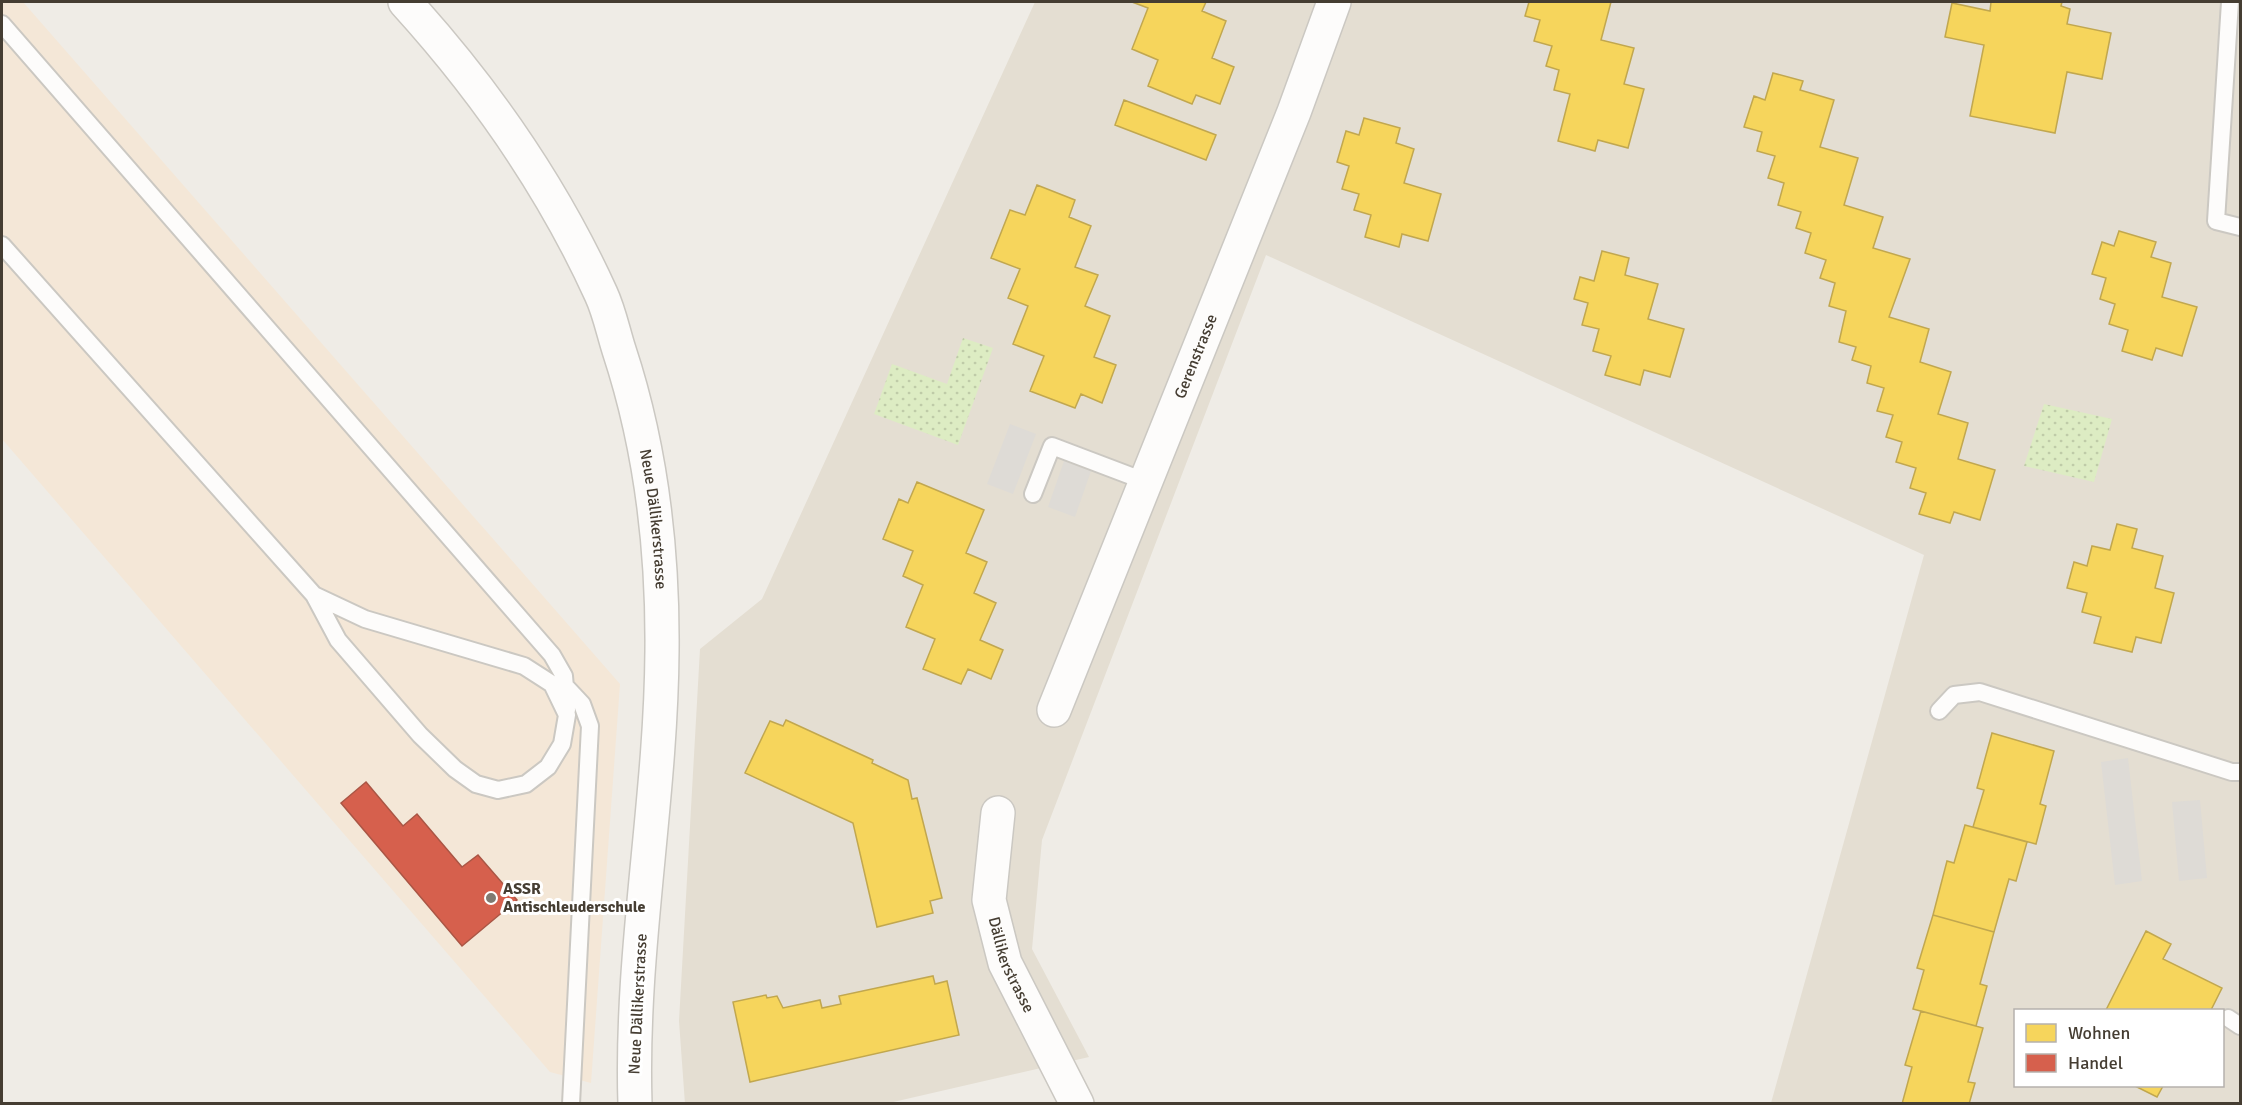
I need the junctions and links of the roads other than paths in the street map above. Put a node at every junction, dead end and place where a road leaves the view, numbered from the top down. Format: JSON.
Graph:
{"nodes":[{"id":1,"x":405,"y":2,"type":"edge"},
{"id":2,"x":1334,"y":2,"type":"edge"},
{"id":3,"x":2230,"y":2,"type":"edge"},
{"id":4,"x":2,"y":24,"type":"edge"},
{"id":5,"x":2241,"y":227,"type":"edge"},
{"id":6,"x":2,"y":245,"type":"edge"},
{"id":7,"x":1147,"y":482,"type":"junction"},
{"id":8,"x":1033,"y":494,"type":"dead end"},
{"id":9,"x":314,"y":595,"type":"junction"},
{"id":10,"x":567,"y":688,"type":"junction"},
{"id":11,"x":1054,"y":710,"type":"dead end"},
{"id":12,"x":1939,"y":711,"type":"dead end"},
{"id":13,"x":567,"y":714,"type":"junction"},
{"id":14,"x":2241,"y":772,"type":"edge"},
{"id":15,"x":998,"y":813,"type":"dead end"},
{"id":16,"x":571,"y":1104,"type":"edge"},
{"id":17,"x":635,"y":1104,"type":"edge"},
{"id":18,"x":1077,"y":1104,"type":"edge"}],
"edges":[{"from":1,"to":17,"type":"street","name":"Neue Dällikerstrasse"},
{"from":2,"to":7,"type":"street","name":"Gerenstrasse"},
{"from":3,"to":5,"type":"lane"},
{"from":4,"to":10,"type":"lane"},
{"from":6,"to":9,"type":"lane"},
{"from":7,"to":8,"type":"lane"},
{"from":7,"to":11,"type":"street","name":"Gerenstrasse"},
{"from":9,"to":13,"type":"lane"},
{"from":9,"to":13,"type":"lane"},
{"from":10,"to":13,"type":"lane"},
{"from":10,"to":16,"type":"lane"},
{"from":12,"to":14,"type":"lane"},
{"from":15,"to":18,"type":"street","name":"Dällikerstrasse"}]}
